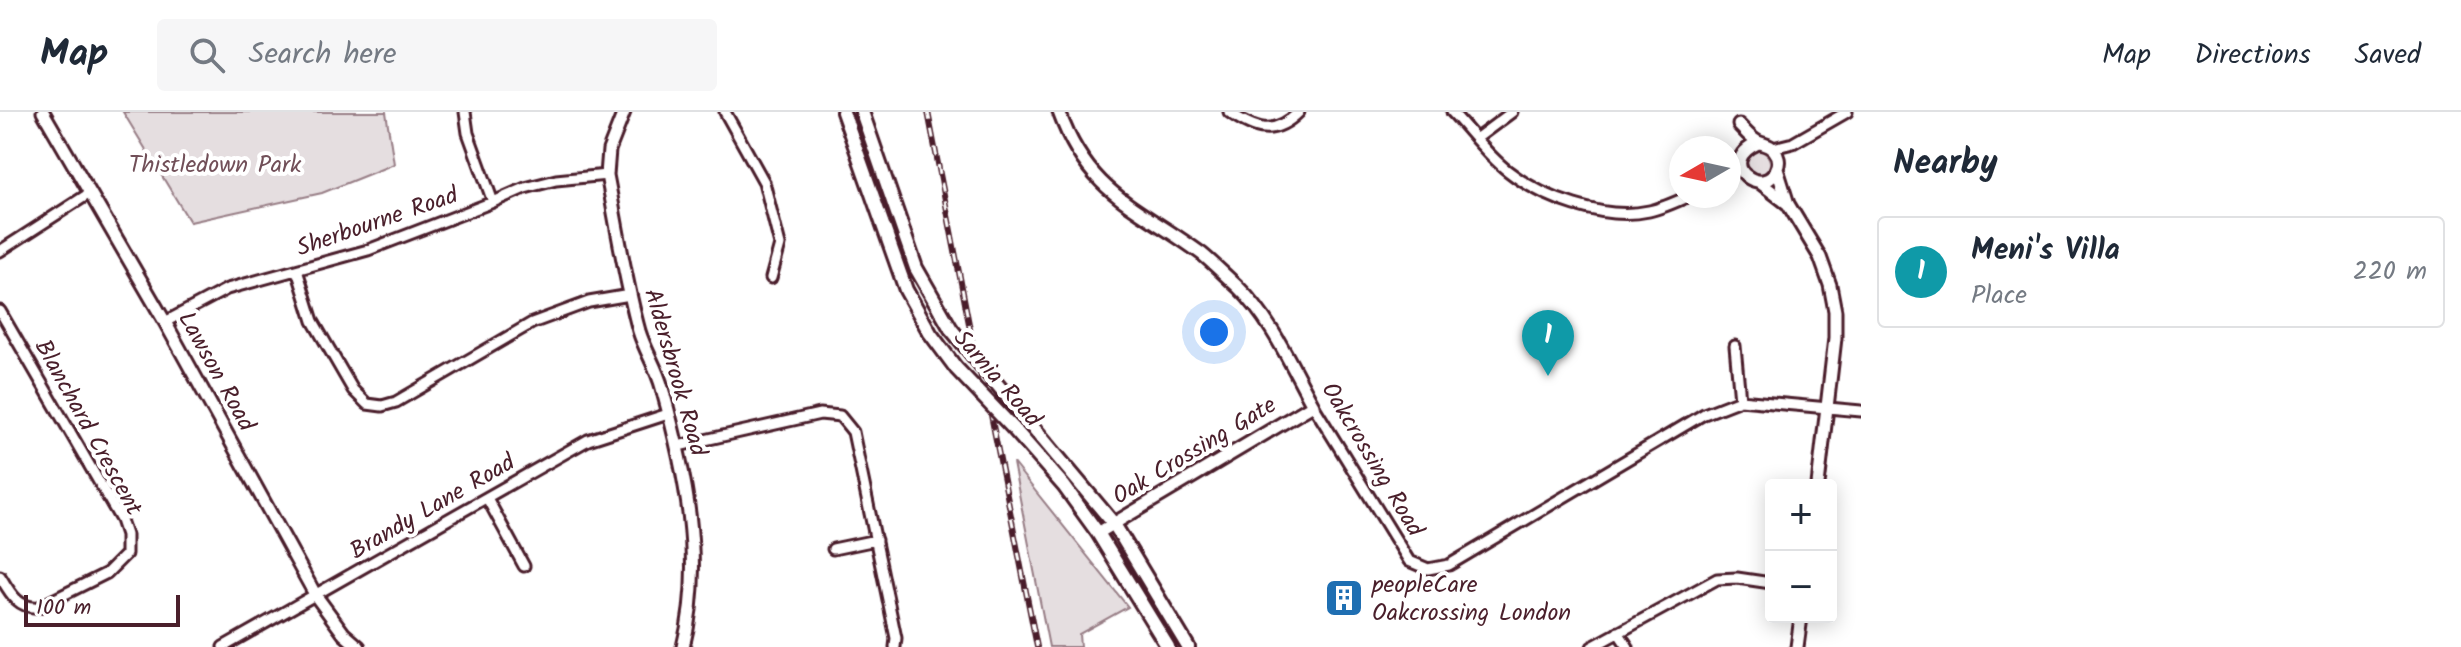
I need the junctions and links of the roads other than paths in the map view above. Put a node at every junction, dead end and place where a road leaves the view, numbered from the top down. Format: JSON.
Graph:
{"nodes":[{"id":1,"x":43,"y":112,"type":"edge"},
{"id":2,"x":465,"y":112,"type":"edge"},
{"id":3,"x":624,"y":112,"type":"edge"},
{"id":4,"x":725,"y":112,"type":"edge"},
{"id":5,"x":843,"y":112,"type":"edge"},
{"id":6,"x":862,"y":112,"type":"edge"},
{"id":7,"x":1059,"y":112,"type":"edge"},
{"id":8,"x":1229,"y":112,"type":"edge"},
{"id":9,"x":1299,"y":112,"type":"edge"},
{"id":10,"x":1452,"y":112,"type":"edge"},
{"id":11,"x":1512,"y":112,"type":"edge"},
{"id":12,"x":1732,"y":112,"type":"edge"},
{"id":13,"x":1847,"y":112,"type":"edge"},
{"id":14,"x":1739,"y":125,"type":"junction"},
{"id":15,"x":1477,"y":138,"type":"junction"},
{"id":16,"x":1758,"y":143,"type":"junction"},
{"id":17,"x":1793,"y":143,"type":"junction"},
{"id":18,"x":1773,"y":148,"type":"junction"},
{"id":19,"x":1743,"y":154,"type":"junction"},
{"id":20,"x":1741,"y":157,"type":"edge"},
{"id":21,"x":1778,"y":165,"type":"junction"},
{"id":22,"x":607,"y":175,"type":"junction"},
{"id":23,"x":1745,"y":175,"type":"junction"},
{"id":24,"x":1741,"y":176,"type":"edge"},
{"id":25,"x":1758,"y":181,"type":"junction"},
{"id":26,"x":90,"y":193,"type":"junction"},
{"id":27,"x":493,"y":202,"type":"junction"},
{"id":28,"x":1669,"y":204,"type":"edge"},
{"id":29,"x":1788,"y":204,"type":"junction"},
{"id":30,"x":0,"y":251,"type":"edge"},
{"id":31,"x":297,"y":270,"type":"junction"},
{"id":32,"x":771,"y":278,"type":"dead end"},
{"id":33,"x":630,"y":295,"type":"junction"},
{"id":34,"x":0,"y":311,"type":"edge"},
{"id":35,"x":165,"y":322,"type":"junction"},
{"id":36,"x":1735,"y":346,"type":"dead end"},
{"id":37,"x":1740,"y":400,"type":"junction"},
{"id":38,"x":1313,"y":405,"type":"junction"},
{"id":39,"x":1827,"y":407,"type":"junction"},
{"id":40,"x":1861,"y":411,"type":"edge"},
{"id":41,"x":668,"y":414,"type":"junction"},
{"id":42,"x":678,"y":446,"type":"junction"},
{"id":43,"x":1819,"y":479,"type":"edge"},
{"id":44,"x":487,"y":498,"type":"junction"},
{"id":45,"x":1114,"y":524,"type":"junction"},
{"id":46,"x":1098,"y":533,"type":"junction"},
{"id":47,"x":876,"y":540,"type":"junction"},
{"id":48,"x":833,"y":549,"type":"dead end"},
{"id":49,"x":524,"y":566,"type":"dead end"},
{"id":50,"x":0,"y":576,"type":"edge"},
{"id":51,"x":1765,"y":582,"type":"edge"},
{"id":52,"x":316,"y":596,"type":"junction"},
{"id":53,"x":1800,"y":623,"type":"edge"},
{"id":54,"x":1618,"y":632,"type":"junction"},
{"id":55,"x":223,"y":647,"type":"edge"},
{"id":56,"x":359,"y":647,"type":"edge"},
{"id":57,"x":683,"y":647,"type":"edge"},
{"id":58,"x":895,"y":647,"type":"edge"},
{"id":59,"x":1168,"y":647,"type":"edge"},
{"id":60,"x":1188,"y":647,"type":"edge"},
{"id":61,"x":1592,"y":647,"type":"edge"},
{"id":62,"x":1628,"y":647,"type":"edge"},
{"id":63,"x":1797,"y":647,"type":"edge"}],
"edges":[{"from":1,"to":26,"type":"street","name":"Lawson Road"},
{"from":2,"to":27,"type":"street"},
{"from":3,"to":22,"type":"street","name":"Aldersbrook Road"},
{"from":4,"to":32,"type":"street"},
{"from":5,"to":46,"type":"main road","name":"Sarnia Road","bridge":true},
{"from":6,"to":45,"type":"main road","name":"Sarnia Road","bridge":true},
{"from":7,"to":38,"type":"street","name":"Oakcrossing Road"},
{"from":8,"to":9,"type":"street"},
{"from":10,"to":15,"type":"street"},
{"from":11,"to":15,"type":"street"},
{"from":12,"to":14,"type":"street"},
{"from":13,"to":17,"type":"street"},
{"from":14,"to":16,"type":"street"},
{"from":14,"to":19,"type":"street"},
{"from":15,"to":28,"type":"street"},
{"from":16,"to":18,"type":"street"},
{"from":16,"to":19,"type":"street"},
{"from":17,"to":18,"type":"street"},
{"from":17,"to":21,"type":"street"},
{"from":18,"to":21,"type":"street"},
{"from":19,"to":20,"type":"street"},
{"from":19,"to":23,"type":"street"},
{"from":21,"to":25,"type":"street"},
{"from":21,"to":29,"type":"street"},
{"from":22,"to":27,"type":"street","name":"Sherbourne Road"},
{"from":22,"to":33,"type":"street","name":"Aldersbrook Road"},
{"from":23,"to":24,"type":"street"},
{"from":23,"to":25,"type":"street"},
{"from":25,"to":29,"type":"street"},
{"from":26,"to":30,"type":"street"},
{"from":26,"to":35,"type":"street","name":"Lawson Road"},
{"from":27,"to":31,"type":"street","name":"Sherbourne Road"},
{"from":29,"to":39,"type":"street"},
{"from":31,"to":33,"type":"street"},
{"from":31,"to":35,"type":"street","name":"Sherbourne Road"},
{"from":33,"to":41,"type":"street","name":"Aldersbrook Road"},
{"from":34,"to":50,"type":"street","name":"Blanchard Crescent"},
{"from":35,"to":52,"type":"street","name":"Lawson Road"},
{"from":36,"to":37,"type":"street"},
{"from":37,"to":38,"type":"street","name":"Oakcrossing Road"},
{"from":37,"to":39,"type":"street","name":"Oakcrossing Road"},
{"from":38,"to":45,"type":"street","name":"Oak Crossing Gate"},
{"from":39,"to":40,"type":"street","name":"Oakcrossing Road"},
{"from":39,"to":43,"type":"street"},
{"from":41,"to":42,"type":"street","name":"Aldersbrook Road"},
{"from":41,"to":44,"type":"street","name":"Brandy Lane Road"},
{"from":42,"to":47,"type":"street"},
{"from":42,"to":57,"type":"street","name":"Aldersbrook Road"},
{"from":44,"to":49,"type":"street"},
{"from":44,"to":52,"type":"street","name":"Brandy Lane Road"},
{"from":45,"to":46,"type":"street","name":"Oak Crossing Gate"},
{"from":45,"to":60,"type":"main road","name":"Sarnia Road"},
{"from":46,"to":59,"type":"main road","name":"Sarnia Road"},
{"from":47,"to":48,"type":"street"},
{"from":47,"to":58,"type":"street"},
{"from":51,"to":54,"type":"street"},
{"from":52,"to":55,"type":"street","name":"Brandy Lane Road"},
{"from":52,"to":56,"type":"street","name":"Lawson Road"},
{"from":53,"to":63,"type":"street"},
{"from":54,"to":61,"type":"street"},
{"from":54,"to":62,"type":"street"}]}
